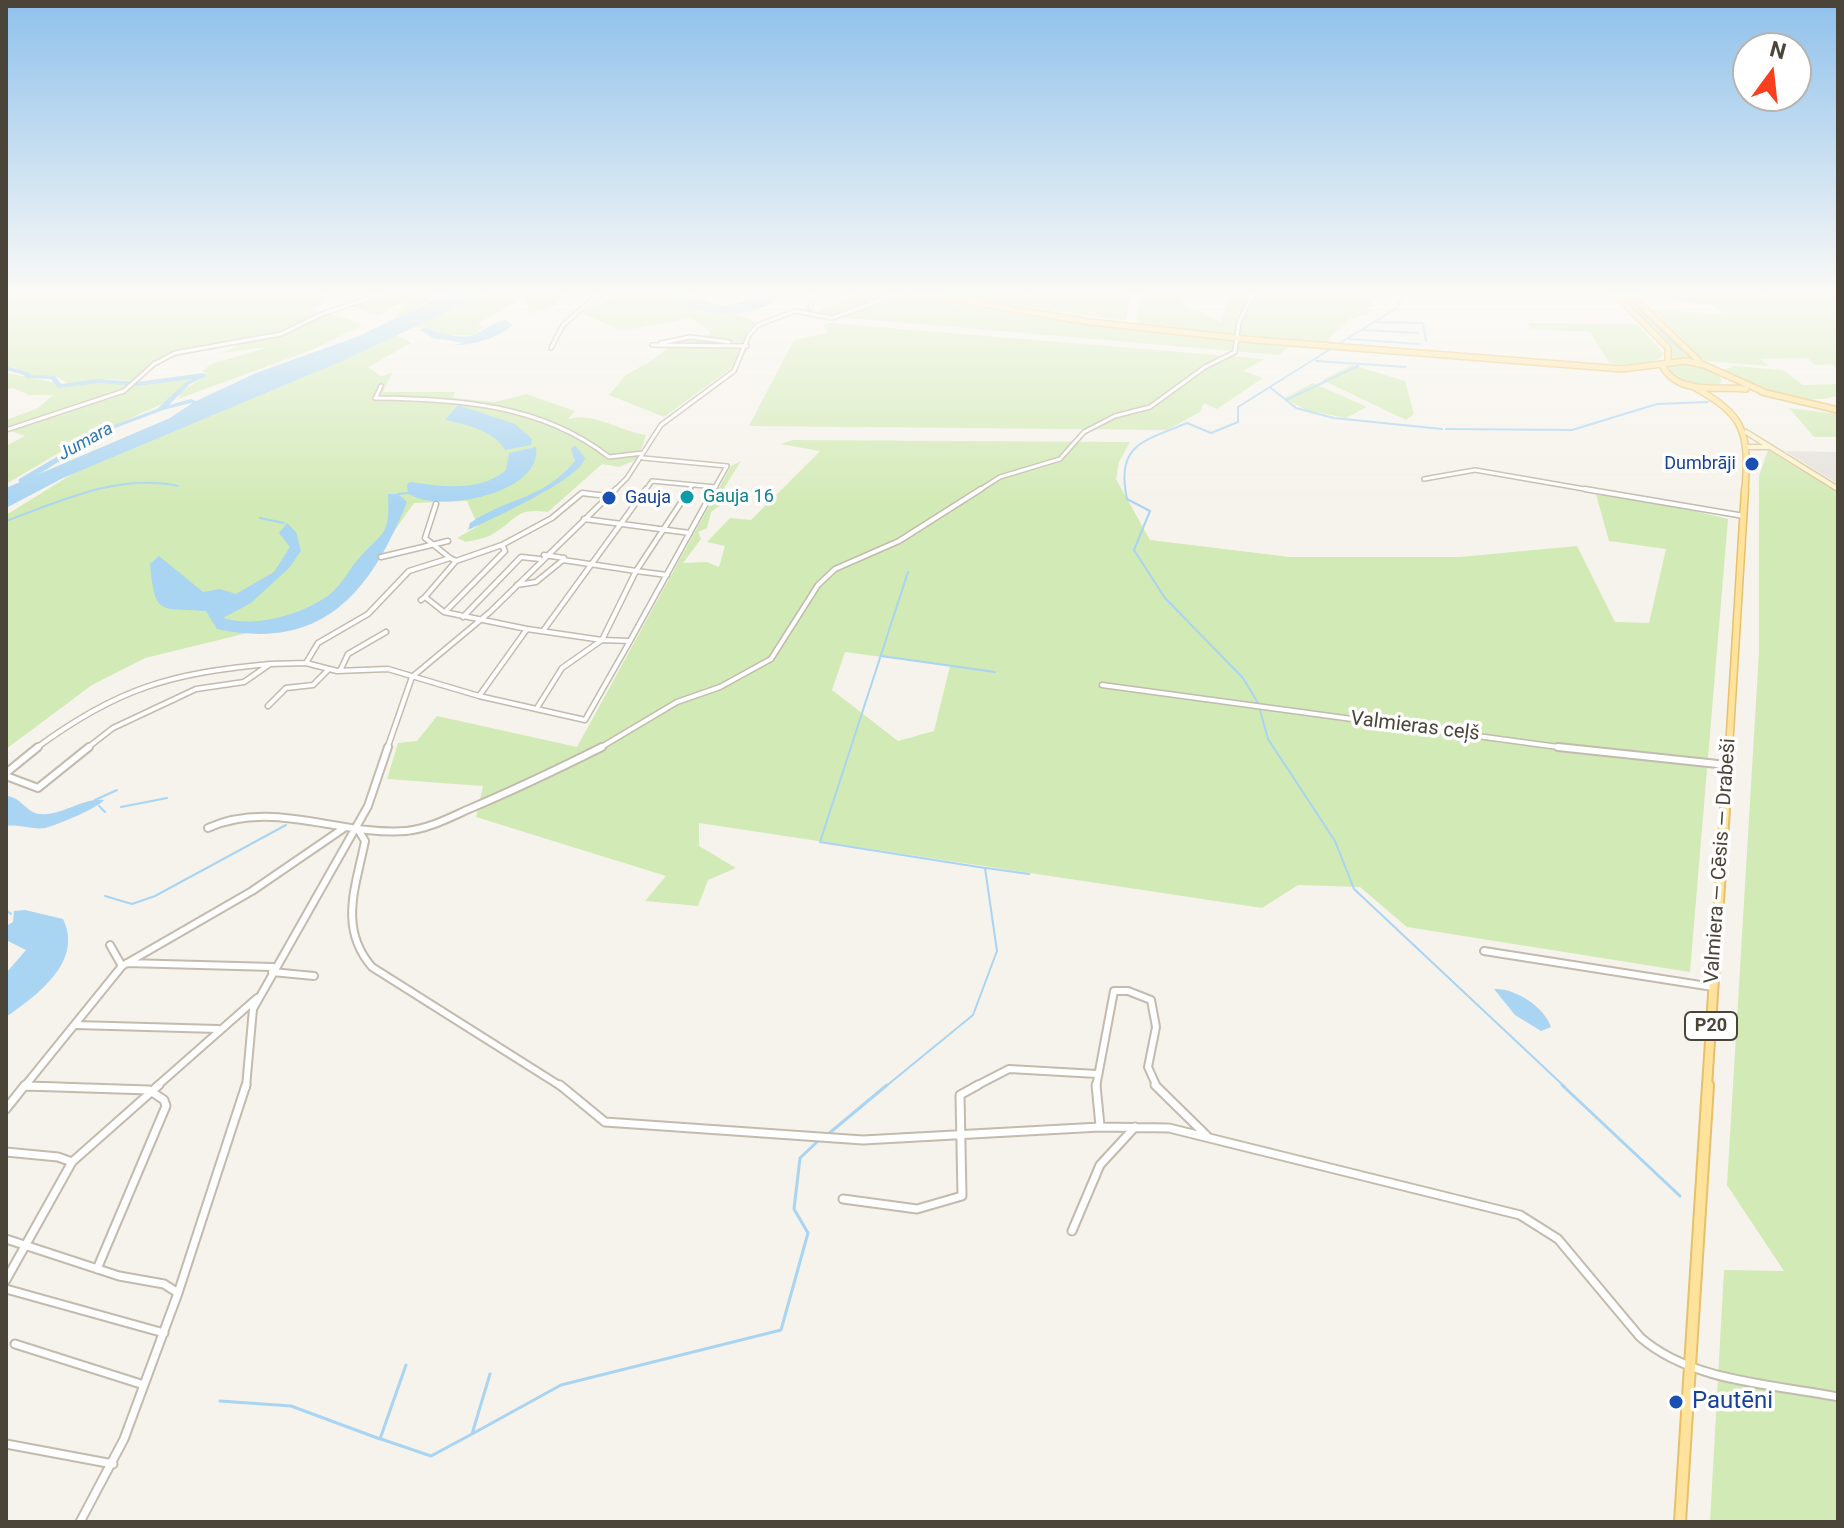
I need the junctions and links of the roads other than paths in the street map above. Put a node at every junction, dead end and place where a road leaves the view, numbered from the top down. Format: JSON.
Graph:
{"nodes":[{"id":1,"x":155,"y":363,"type":"edge"},
{"id":2,"x":738,"y":363,"type":"edge"},
{"id":3,"x":1212,"y":363,"type":"edge"},
{"id":4,"x":1549,"y":363,"type":"edge"},
{"id":5,"x":1663,"y":363,"type":"edge"},
{"id":6,"x":1665,"y":363,"type":"edge"},
{"id":7,"x":1671,"y":363,"type":"edge"},
{"id":8,"x":1704,"y":365,"type":"joint"},
{"id":9,"x":1622,"y":369,"type":"junction"},
{"id":10,"x":1649,"y":372,"type":"dead end"},
{"id":11,"x":1659,"y":375,"type":"dead end"},
{"id":12,"x":1725,"y":376,"type":"junction"},
{"id":13,"x":1674,"y":380,"type":"junction"},
{"id":14,"x":1690,"y":385,"type":"junction"},
{"id":15,"x":381,"y":386,"type":"dead end"},
{"id":16,"x":1720,"y":387,"type":"junction"},
{"id":17,"x":1764,"y":392,"type":"junction"},
{"id":18,"x":1719,"y":402,"type":"junction"},
{"id":19,"x":1838,"y":410,"type":"edge"},
{"id":20,"x":6,"y":430,"type":"edge"},
{"id":21,"x":1746,"y":432,"type":"junction"},
{"id":22,"x":1748,"y":447,"type":"junction"},
{"id":23,"x":1770,"y":447,"type":"junction"},
{"id":24,"x":644,"y":455,"type":"junction"},
{"id":25,"x":1424,"y":479,"type":"dead end"},
{"id":26,"x":692,"y":485,"type":"junction"},
{"id":27,"x":716,"y":487,"type":"junction"},
{"id":28,"x":1838,"y":489,"type":"edge"},
{"id":29,"x":608,"y":496,"type":"junction"},
{"id":30,"x":436,"y":504,"type":"dead end"},
{"id":31,"x":1744,"y":517,"type":"junction"},
{"id":32,"x":583,"y":519,"type":"junction"},
{"id":33,"x":620,"y":525,"type":"junction"},
{"id":34,"x":661,"y":530,"type":"junction"},
{"id":35,"x":690,"y":533,"type":"junction"},
{"id":36,"x":448,"y":541,"type":"dead end"},
{"id":37,"x":436,"y":545,"type":"junction"},
{"id":38,"x":502,"y":545,"type":"junction"},
{"id":39,"x":381,"y":557,"type":"dead end"},
{"id":40,"x":543,"y":557,"type":"junction"},
{"id":41,"x":450,"y":558,"type":"junction"},
{"id":42,"x":456,"y":561,"type":"junction"},
{"id":43,"x":592,"y":563,"type":"junction"},
{"id":44,"x":636,"y":570,"type":"junction"},
{"id":45,"x":667,"y":574,"type":"junction"},
{"id":46,"x":516,"y":585,"type":"junction"},
{"id":47,"x":444,"y":612,"type":"junction"},
{"id":48,"x":463,"y":617,"type":"junction"},
{"id":49,"x":480,"y":620,"type":"junction"},
{"id":50,"x":527,"y":629,"type":"junction"},
{"id":51,"x":543,"y":631,"type":"junction"},
{"id":52,"x":386,"y":632,"type":"dead end"},
{"id":53,"x":602,"y":640,"type":"junction"},
{"id":54,"x":630,"y":641,"type":"junction"},
{"id":55,"x":306,"y":663,"type":"junction"},
{"id":56,"x":270,"y":664,"type":"junction"},
{"id":57,"x":328,"y":670,"type":"junction"},
{"id":58,"x":340,"y":671,"type":"junction"},
{"id":59,"x":412,"y":677,"type":"junction"},
{"id":60,"x":1102,"y":685,"type":"dead end"},
{"id":61,"x":479,"y":696,"type":"junction"},
{"id":62,"x":268,"y":706,"type":"dead end"},
{"id":63,"x":537,"y":708,"type":"junction"},
{"id":64,"x":1727,"y":765,"type":"junction"},
{"id":65,"x":6,"y":774,"type":"edge"},
{"id":66,"x":208,"y":828,"type":"dead end"},
{"id":67,"x":344,"y":828,"type":"junction"},
{"id":68,"x":357,"y":830,"type":"junction"},
{"id":69,"x":110,"y":945,"type":"dead end"},
{"id":70,"x":1484,"y":951,"type":"dead end"},
{"id":71,"x":124,"y":965,"type":"junction"},
{"id":72,"x":272,"y":970,"type":"junction"},
{"id":73,"x":314,"y":976,"type":"dead end"},
{"id":74,"x":1713,"y":987,"type":"junction"},
{"id":75,"x":257,"y":998,"type":"junction"},
{"id":76,"x":75,"y":1025,"type":"junction"},
{"id":77,"x":219,"y":1029,"type":"junction"},
{"id":78,"x":1097,"y":1074,"type":"junction"},
{"id":79,"x":25,"y":1086,"type":"junction"},
{"id":80,"x":152,"y":1091,"type":"junction"},
{"id":81,"x":6,"y":1109,"type":"edge"},
{"id":82,"x":1100,"y":1127,"type":"junction"},
{"id":83,"x":1135,"y":1127,"type":"junction"},
{"id":84,"x":961,"y":1133,"type":"junction"},
{"id":85,"x":1208,"y":1137,"type":"junction"},
{"id":86,"x":6,"y":1152,"type":"edge"},
{"id":87,"x":72,"y":1162,"type":"junction"},
{"id":88,"x":843,"y":1199,"type":"dead end"},
{"id":89,"x":1072,"y":1231,"type":"dead end"},
{"id":90,"x":6,"y":1239,"type":"edge"},
{"id":91,"x":26,"y":1247,"type":"junction"},
{"id":92,"x":97,"y":1269,"type":"junction"},
{"id":93,"x":6,"y":1280,"type":"edge"},
{"id":94,"x":6,"y":1289,"type":"edge"},
{"id":95,"x":178,"y":1293,"type":"junction"},
{"id":96,"x":164,"y":1333,"type":"junction"},
{"id":97,"x":15,"y":1344,"type":"dead end"},
{"id":98,"x":1689,"y":1368,"type":"junction"},
{"id":99,"x":144,"y":1385,"type":"junction"},
{"id":100,"x":1838,"y":1397,"type":"edge"},
{"id":101,"x":6,"y":1444,"type":"edge"},
{"id":102,"x":113,"y":1464,"type":"junction"},
{"id":103,"x":80,"y":1522,"type":"edge"},
{"id":104,"x":1680,"y":1522,"type":"edge"}],
"edges":[{"from":1,"to":20,"type":"street"},
{"from":2,"to":24,"type":"street"},
{"from":3,"to":68,"type":"street"},
{"from":4,"to":9,"type":"main road"},
{"from":5,"to":9,"type":"main road"},
{"from":6,"to":13,"type":"main road"},
{"from":7,"to":8,"type":"main road"},
{"from":8,"to":12,"type":"main road"},
{"from":9,"to":10,"type":"main road"},
{"from":11,"to":13,"type":"main road"},
{"from":12,"to":16,"type":"main road"},
{"from":12,"to":17,"type":"main road"},
{"from":13,"to":14,"type":"main road"},
{"from":14,"to":16,"type":"main road"},
{"from":14,"to":18,"type":"main road"},
{"from":15,"to":24,"type":"street"},
{"from":16,"to":17,"type":"main road"},
{"from":16,"to":18,"type":"main road"},
{"from":17,"to":19,"type":"main road"},
{"from":18,"to":21,"type":"main road"},
{"from":21,"to":22,"type":"main road","name":"Valmiera — Cēsis — Drabeši","number":"P20"},
{"from":21,"to":23,"type":"main road"},
{"from":22,"to":23,"type":"main road"},
{"from":22,"to":31,"type":"main road","name":"Valmiera — Cēsis — Drabeši","number":"P20"},
{"from":23,"to":28,"type":"main road"},
{"from":24,"to":27,"type":"street"},
{"from":24,"to":29,"type":"street"},
{"from":25,"to":31,"type":"street"},
{"from":26,"to":27,"type":"street"},
{"from":26,"to":33,"type":"street"},
{"from":26,"to":34,"type":"street"},
{"from":27,"to":35,"type":"street"},
{"from":29,"to":32,"type":"street"},
{"from":29,"to":38,"type":"street"},
{"from":30,"to":37,"type":"street"},
{"from":31,"to":64,"type":"main road","name":"Valmiera — Cēsis — Drabeši","number":"P20"},
{"from":32,"to":33,"type":"street"},
{"from":32,"to":40,"type":"street"},
{"from":33,"to":34,"type":"street"},
{"from":33,"to":43,"type":"street"},
{"from":34,"to":35,"type":"street"},
{"from":34,"to":44,"type":"street"},
{"from":35,"to":45,"type":"street"},
{"from":36,"to":37,"type":"street"},
{"from":37,"to":39,"type":"street"},
{"from":37,"to":41,"type":"street"},
{"from":38,"to":42,"type":"street"},
{"from":38,"to":47,"type":"street"},
{"from":40,"to":43,"type":"street"},
{"from":40,"to":46,"type":"street"},
{"from":40,"to":48,"type":"street"},
{"from":41,"to":42,"type":"street"},
{"from":41,"to":55,"type":"street"},
{"from":42,"to":47,"type":"street"},
{"from":43,"to":44,"type":"street"},
{"from":43,"to":46,"type":"street"},
{"from":43,"to":51,"type":"street"},
{"from":44,"to":45,"type":"street"},
{"from":44,"to":53,"type":"street"},
{"from":45,"to":54,"type":"street"},
{"from":46,"to":49,"type":"street"},
{"from":47,"to":48,"type":"street"},
{"from":48,"to":49,"type":"street"},
{"from":49,"to":50,"type":"street"},
{"from":49,"to":59,"type":"street"},
{"from":50,"to":51,"type":"street"},
{"from":50,"to":61,"type":"street"},
{"from":51,"to":53,"type":"street"},
{"from":52,"to":58,"type":"street"},
{"from":53,"to":54,"type":"street"},
{"from":53,"to":63,"type":"street"},
{"from":54,"to":63,"type":"street"},
{"from":55,"to":56,"type":"street"},
{"from":55,"to":57,"type":"street"},
{"from":56,"to":65,"type":"street"},
{"from":56,"to":65,"type":"street"},
{"from":57,"to":58,"type":"street"},
{"from":57,"to":62,"type":"street"},
{"from":58,"to":59,"type":"street"},
{"from":59,"to":61,"type":"street"},
{"from":59,"to":68,"type":"street"},
{"from":60,"to":64,"type":"street","name":"Valmieras ceļš"},
{"from":61,"to":63,"type":"street"},
{"from":64,"to":74,"type":"main road","name":"Valmiera — Cēsis — Drabeši","number":"P20"},
{"from":66,"to":67,"type":"street"},
{"from":67,"to":68,"type":"street"},
{"from":67,"to":71,"type":"street"},
{"from":68,"to":72,"type":"street"},
{"from":68,"to":84,"type":"street"},
{"from":69,"to":71,"type":"street"},
{"from":70,"to":74,"type":"street"},
{"from":71,"to":72,"type":"street"},
{"from":71,"to":76,"type":"street"},
{"from":72,"to":73,"type":"street"},
{"from":72,"to":75,"type":"street"},
{"from":74,"to":98,"type":"main road","name":"Valmiera — Cēsis — Drabeši","number":"P20"},
{"from":75,"to":77,"type":"street"},
{"from":75,"to":95,"type":"street"},
{"from":76,"to":77,"type":"street"},
{"from":76,"to":79,"type":"street"},
{"from":77,"to":80,"type":"street"},
{"from":78,"to":82,"type":"street"},
{"from":78,"to":84,"type":"street"},
{"from":78,"to":85,"type":"street"},
{"from":79,"to":80,"type":"street"},
{"from":79,"to":81,"type":"street"},
{"from":80,"to":87,"type":"street"},
{"from":80,"to":92,"type":"street"},
{"from":82,"to":83,"type":"street"},
{"from":82,"to":84,"type":"street"},
{"from":83,"to":85,"type":"street"},
{"from":83,"to":89,"type":"street"},
{"from":84,"to":88,"type":"street"},
{"from":85,"to":98,"type":"street"},
{"from":86,"to":87,"type":"street"},
{"from":87,"to":91,"type":"street"},
{"from":90,"to":91,"type":"street"},
{"from":91,"to":92,"type":"street"},
{"from":91,"to":93,"type":"street"},
{"from":92,"to":95,"type":"street"},
{"from":94,"to":96,"type":"street"},
{"from":95,"to":96,"type":"street"},
{"from":96,"to":99,"type":"street"},
{"from":97,"to":99,"type":"street"},
{"from":98,"to":100,"type":"street"},
{"from":98,"to":104,"type":"main road","name":"Valmiera — Cēsis — Drabeši","number":"P20"},
{"from":99,"to":102,"type":"street"},
{"from":101,"to":102,"type":"street"},
{"from":102,"to":103,"type":"street"}]}
